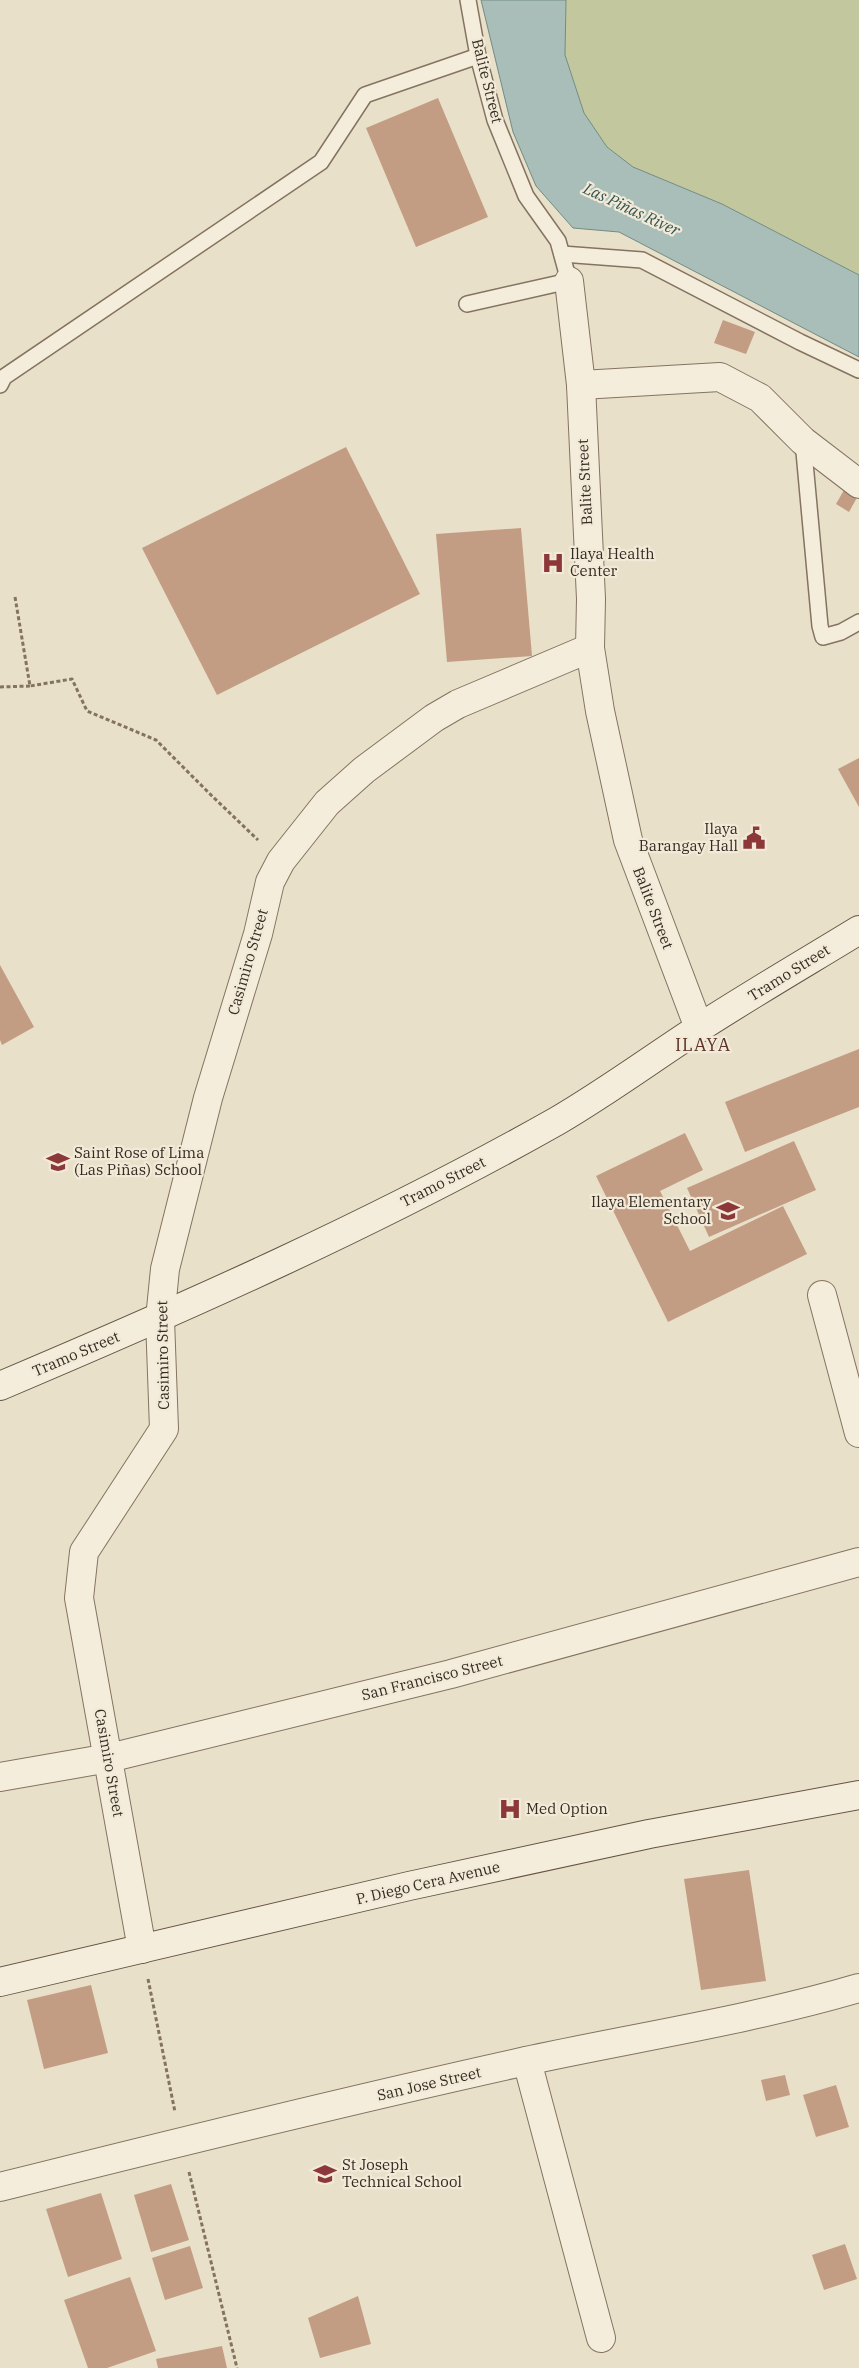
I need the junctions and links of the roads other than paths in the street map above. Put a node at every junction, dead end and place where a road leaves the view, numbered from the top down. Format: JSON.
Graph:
{"nodes":[{"id":1,"x":468,"y":0,"type":"edge"},
{"id":2,"x":478,"y":56,"type":"junction"},
{"id":3,"x":562,"y":254,"type":"junction"},
{"id":4,"x":569,"y":281,"type":"junction"},
{"id":5,"x":467,"y":304,"type":"dead end"},
{"id":6,"x":859,"y":370,"type":"edge"},
{"id":7,"x":0,"y":385,"type":"edge"},
{"id":8,"x":581,"y":385,"type":"junction"},
{"id":9,"x":802,"y":441,"type":"junction"},
{"id":10,"x":859,"y":484,"type":"edge"},
{"id":11,"x":859,"y":622,"type":"edge"},
{"id":12,"x":590,"y":648,"type":"junction"},
{"id":13,"x":859,"y":930,"type":"edge"},
{"id":14,"x":698,"y":1028,"type":"junction"},
{"id":15,"x":822,"y":1295,"type":"dead end"},
{"id":16,"x":160,"y":1318,"type":"junction"},
{"id":17,"x":0,"y":1386,"type":"edge"},
{"id":18,"x":859,"y":1433,"type":"edge"},
{"id":19,"x":859,"y":1562,"type":"edge"},
{"id":20,"x":109,"y":1758,"type":"junction"},
{"id":21,"x":0,"y":1777,"type":"edge"},
{"id":22,"x":859,"y":1795,"type":"edge"},
{"id":23,"x":142,"y":1949,"type":"junction"},
{"id":24,"x":0,"y":1982,"type":"edge"},
{"id":25,"x":859,"y":1988,"type":"edge"},
{"id":26,"x":526,"y":2061,"type":"junction"},
{"id":27,"x":0,"y":2187,"type":"edge"},
{"id":28,"x":601,"y":2338,"type":"dead end"}],
"edges":[{"from":1,"to":2,"type":"lane","name":"Balite Street"},
{"from":2,"to":3,"type":"lane","name":"Balite Street"},
{"from":2,"to":7,"type":"lane"},
{"from":3,"to":4,"type":"lane","name":"Balite Street"},
{"from":3,"to":6,"type":"lane"},
{"from":4,"to":5,"type":"lane"},
{"from":4,"to":8,"type":"street","name":"Balite Street"},
{"from":8,"to":9,"type":"street"},
{"from":8,"to":12,"type":"street","name":"Balite Street"},
{"from":9,"to":10,"type":"street"},
{"from":9,"to":11,"type":"lane"},
{"from":12,"to":14,"type":"street","name":"Balite Street"},
{"from":12,"to":16,"type":"street","name":"Casimiro Street"},
{"from":13,"to":14,"type":"street","name":"Tramo Street"},
{"from":14,"to":16,"type":"street","name":"Tramo Street"},
{"from":15,"to":18,"type":"street"},
{"from":16,"to":17,"type":"street","name":"Tramo Street"},
{"from":16,"to":20,"type":"street","name":"Casimiro Street"},
{"from":19,"to":20,"type":"street","name":"San Francisco Street"},
{"from":20,"to":21,"type":"street","name":"San Francisco Street"},
{"from":20,"to":23,"type":"street","name":"Casimiro Street"},
{"from":22,"to":23,"type":"street","name":"P. Diego Cera Avenue"},
{"from":23,"to":24,"type":"street","name":"P. Diego Cera Avenue"},
{"from":25,"to":26,"type":"street","name":"San Jose Street"},
{"from":26,"to":27,"type":"street","name":"San Jose Street"},
{"from":26,"to":28,"type":"street"}]}
